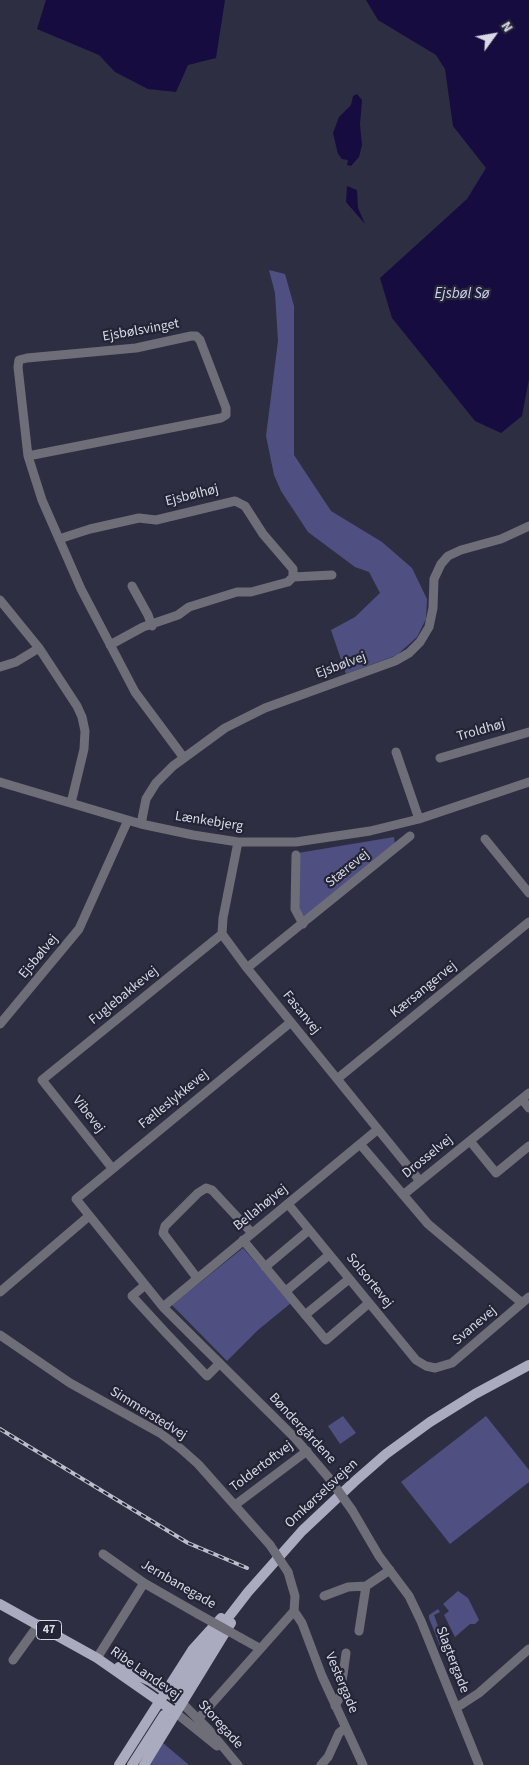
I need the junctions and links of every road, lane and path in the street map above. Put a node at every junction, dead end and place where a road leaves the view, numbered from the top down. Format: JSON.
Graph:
{"nodes":[{"id":1,"x":28,"y":456,"type":"junction"},
{"id":2,"x":529,"y":526,"type":"edge"},
{"id":3,"x":59,"y":539,"type":"junction"},
{"id":4,"x":332,"y":575,"type":"dead end"},
{"id":5,"x":293,"y":577,"type":"junction"},
{"id":6,"x":132,"y":586,"type":"dead end"},
{"id":7,"x":0,"y":600,"type":"edge"},
{"id":8,"x":152,"y":626,"type":"junction"},
{"id":9,"x":110,"y":645,"type":"junction"},
{"id":10,"x":39,"y":648,"type":"junction"},
{"id":11,"x":0,"y":667,"type":"edge"},
{"id":12,"x":529,"y":732,"type":"edge"},
{"id":13,"x":396,"y":752,"type":"dead end"},
{"id":14,"x":184,"y":758,"type":"junction"},
{"id":15,"x":440,"y":758,"type":"dead end"},
{"id":16,"x":0,"y":782,"type":"edge"},
{"id":17,"x":529,"y":782,"type":"edge"},
{"id":18,"x":71,"y":803,"type":"junction"},
{"id":19,"x":128,"y":820,"type":"junction"},
{"id":20,"x":419,"y":820,"type":"junction"},
{"id":21,"x":141,"y":824,"type":"junction"},
{"id":22,"x":410,"y":836,"type":"dead end"},
{"id":23,"x":485,"y":839,"type":"dead end"},
{"id":24,"x":238,"y":842,"type":"junction"},
{"id":25,"x":296,"y":855,"type":"dead end"},
{"id":26,"x":529,"y":893,"type":"edge"},
{"id":27,"x":529,"y":922,"type":"edge"},
{"id":28,"x":303,"y":924,"type":"junction"},
{"id":29,"x":222,"y":934,"type":"junction"},
{"id":30,"x":247,"y":968,"type":"junction"},
{"id":31,"x":291,"y":1022,"type":"junction"},
{"id":32,"x":0,"y":1024,"type":"edge"},
{"id":33,"x":337,"y":1079,"type":"junction"},
{"id":34,"x":42,"y":1080,"type":"joint"},
{"id":35,"x":525,"y":1096,"type":"edge"},
{"id":36,"x":529,"y":1108,"type":"edge"},
{"id":37,"x":377,"y":1130,"type":"junction"},
{"id":38,"x":470,"y":1141,"type":"junction"},
{"id":39,"x":360,"y":1144,"type":"junction"},
{"id":40,"x":529,"y":1146,"type":"edge"},
{"id":41,"x":112,"y":1168,"type":"junction"},
{"id":42,"x":420,"y":1181,"type":"junction"},
{"id":43,"x":403,"y":1196,"type":"junction"},
{"id":44,"x":76,"y":1199,"type":"joint"},
{"id":45,"x":288,"y":1204,"type":"junction"},
{"id":46,"x":89,"y":1216,"type":"junction"},
{"id":47,"x":310,"y":1230,"type":"junction"},
{"id":48,"x":252,"y":1233,"type":"junction"},
{"id":49,"x":243,"y":1240,"type":"junction"},
{"id":50,"x":330,"y":1255,"type":"junction"},
{"id":51,"x":265,"y":1267,"type":"junction"},
{"id":52,"x":197,"y":1278,"type":"junction"},
{"id":53,"x":349,"y":1279,"type":"junction"},
{"id":54,"x":144,"y":1286,"type":"junction"},
{"id":55,"x":286,"y":1291,"type":"junction"},
{"id":56,"x":0,"y":1292,"type":"edge"},
{"id":57,"x":526,"y":1300,"type":"edge"},
{"id":58,"x":369,"y":1304,"type":"junction"},
{"id":59,"x":163,"y":1307,"type":"junction"},
{"id":60,"x":305,"y":1315,"type":"junction"},
{"id":61,"x":0,"y":1335,"type":"edge"},
{"id":62,"x":219,"y":1364,"type":"junction"},
{"id":63,"x":529,"y":1365,"type":"edge"},
{"id":64,"x":434,"y":1368,"type":"joint"},
{"id":65,"x":307,"y":1451,"type":"junction"},
{"id":66,"x":234,"y":1506,"type":"junction"},
{"id":67,"x":103,"y":1554,"type":"dead end"},
{"id":68,"x":390,"y":1570,"type":"junction"},
{"id":69,"x":144,"y":1583,"type":"junction"},
{"id":70,"x":366,"y":1586,"type":"junction"},
{"id":71,"x":248,"y":1592,"type":"junction"},
{"id":72,"x":324,"y":1596,"type":"dead end"},
{"id":73,"x":0,"y":1604,"type":"edge"},
{"id":74,"x":294,"y":1611,"type":"junction"},
{"id":75,"x":39,"y":1624,"type":"junction"},
{"id":76,"x":359,"y":1631,"type":"dead end"},
{"id":77,"x":259,"y":1648,"type":"junction"},
{"id":78,"x":529,"y":1650,"type":"edge"},
{"id":79,"x":346,"y":1653,"type":"dead end"},
{"id":80,"x":97,"y":1658,"type":"junction"},
{"id":81,"x":13,"y":1660,"type":"dead end"},
{"id":82,"x":178,"y":1691,"type":"dead end"},
{"id":83,"x":162,"y":1696,"type":"junction"},
{"id":84,"x":335,"y":1706,"type":"junction"},
{"id":85,"x":179,"y":1708,"type":"junction"},
{"id":86,"x":456,"y":1708,"type":"junction"},
{"id":87,"x":164,"y":1715,"type":"dead end"},
{"id":88,"x":198,"y":1719,"type":"junction"},
{"id":89,"x":344,"y":1728,"type":"junction"},
{"id":90,"x":219,"y":1743,"type":"junction"},
{"id":91,"x":120,"y":1765,"type":"edge"},
{"id":92,"x":132,"y":1765,"type":"edge"},
{"id":93,"x":144,"y":1765,"type":"edge"},
{"id":94,"x":238,"y":1765,"type":"edge"},
{"id":95,"x":321,"y":1765,"type":"edge"},
{"id":96,"x":363,"y":1765,"type":"edge"},
{"id":97,"x":478,"y":1765,"type":"edge"}],
"edges":[{"from":1,"to":1,"type":"street","name":"Ejsbølsvinget"},
{"from":1,"to":3,"type":"street","name":"Ejsbølsvinget"},
{"from":2,"to":14,"type":"street","name":"Ejsbølvej"},
{"from":3,"to":5,"type":"street","name":"Ejsbølhøj"},
{"from":3,"to":9,"type":"street","name":"Ejsbølsvinget"},
{"from":4,"to":5,"type":"street"},
{"from":5,"to":8,"type":"street"},
{"from":6,"to":8,"type":"street"},
{"from":7,"to":10,"type":"street"},
{"from":8,"to":9,"type":"street"},
{"from":9,"to":14,"type":"street","name":"Ejsbølsvinget"},
{"from":10,"to":11,"type":"street"},
{"from":10,"to":18,"type":"street"},
{"from":12,"to":15,"type":"street","name":"Troldhøj"},
{"from":13,"to":20,"type":"street"},
{"from":14,"to":21,"type":"street","name":"Ejsbølvej"},
{"from":16,"to":18,"type":"street","name":"Lænkebjerg"},
{"from":17,"to":20,"type":"street","name":"Lænkebjerg"},
{"from":18,"to":19,"type":"street","name":"Lænkebjerg"},
{"from":19,"to":21,"type":"street","name":"Lænkebjerg"},
{"from":19,"to":32,"type":"street","name":"Ejsbølvej"},
{"from":20,"to":24,"type":"street","name":"Lænkebjerg"},
{"from":21,"to":24,"type":"street","name":"Lænkebjerg"},
{"from":22,"to":28,"type":"street","name":"Stærevej"},
{"from":23,"to":26,"type":"street"},
{"from":24,"to":29,"type":"street"},
{"from":25,"to":28,"type":"street"},
{"from":27,"to":33,"type":"street","name":"Kærsangervej"},
{"from":28,"to":30,"type":"street","name":"Stærevej"},
{"from":29,"to":30,"type":"street","name":"Fasanvej"},
{"from":29,"to":34,"type":"street","name":"Fuglebakkevej"},
{"from":30,"to":31,"type":"street","name":"Fasanvej"},
{"from":31,"to":33,"type":"street","name":"Fasanvej"},
{"from":31,"to":41,"type":"street","name":"Fælleslykkevej"},
{"from":33,"to":37,"type":"street","name":"Fasanvej"},
{"from":34,"to":41,"type":"street","name":"Vibevej"},
{"from":35,"to":36,"type":"street","name":"Drosselvej"},
{"from":35,"to":38,"type":"street","name":"Drosselvej"},
{"from":37,"to":39,"type":"street","name":"Bellahøjvej"},
{"from":37,"to":42,"type":"street","name":"Fasanvej"},
{"from":38,"to":40,"type":"street","name":"Drosselvej"},
{"from":38,"to":42,"type":"street","name":"Drosselvej"},
{"from":39,"to":43,"type":"street"},
{"from":39,"to":45,"type":"street","name":"Bellahøjvej"},
{"from":41,"to":44,"type":"street","name":"Fælleslykkevej"},
{"from":42,"to":43,"type":"street","name":"Drosselvej"},
{"from":43,"to":57,"type":"street"},
{"from":44,"to":46,"type":"street","name":"Bøndergårdene"},
{"from":45,"to":47,"type":"street","name":"Solsortevej"},
{"from":45,"to":48,"type":"street","name":"Bellahøjvej"},
{"from":46,"to":54,"type":"street","name":"Bøndergårdene"},
{"from":46,"to":56,"type":"street"},
{"from":47,"to":50,"type":"street","name":"Solsortevej"},
{"from":47,"to":51,"type":"street"},
{"from":48,"to":49,"type":"street","name":"Bellahøjvej"},
{"from":48,"to":52,"type":"street"},
{"from":49,"to":51,"type":"street"},
{"from":49,"to":52,"type":"street","name":"Bellahøjvej"},
{"from":50,"to":53,"type":"street","name":"Solsortevej"},
{"from":50,"to":55,"type":"street"},
{"from":51,"to":55,"type":"street"},
{"from":52,"to":59,"type":"street","name":"Bellahøjvej"},
{"from":53,"to":58,"type":"street","name":"Solsortevej"},
{"from":53,"to":60,"type":"street"},
{"from":54,"to":59,"type":"street","name":"Bøndergårdene"},
{"from":54,"to":62,"type":"street"},
{"from":55,"to":60,"type":"street"},
{"from":57,"to":64,"type":"street","name":"Svanevej"},
{"from":58,"to":60,"type":"street"},
{"from":58,"to":64,"type":"street","name":"Solsortevej"},
{"from":59,"to":62,"type":"street","name":"Bøndergårdene"},
{"from":61,"to":66,"type":"street","name":"Simmerstedvej"},
{"from":62,"to":65,"type":"street","name":"Bøndergårdene"},
{"from":63,"to":71,"type":"main road","name":"Omkørselsvejen"},
{"from":65,"to":66,"type":"street","name":"Toldertoftvej"},
{"from":65,"to":68,"type":"street","name":"Bøndergårdene","bridge":true},
{"from":66,"to":74,"type":"street","name":"Simmerstedvej","bridge":true},
{"from":67,"to":69,"type":"street","name":"Jernbanegade"},
{"from":68,"to":70,"type":"street"},
{"from":68,"to":86,"type":"street","name":"Slagtergade"},
{"from":69,"to":77,"type":"street","name":"Jernbanegade","bridge":true},
{"from":69,"to":80,"type":"street"},
{"from":70,"to":72,"type":"street"},
{"from":70,"to":76,"type":"street"},
{"from":71,"to":82,"type":"main road","name":"Omkørselsvejen"},
{"from":71,"to":83,"type":"main road"},
{"from":71,"to":85,"type":"main road"},
{"from":73,"to":75,"type":"main road","name":"Ribe Landevej","number":"47"},
{"from":74,"to":77,"type":"street"},
{"from":74,"to":84,"type":"street","name":"Vestergade"},
{"from":75,"to":80,"type":"main road","name":"Ribe Landevej","number":"47"},
{"from":75,"to":81,"type":"street"},
{"from":77,"to":88,"type":"street"},
{"from":78,"to":86,"type":"street"},
{"from":79,"to":84,"type":"street"},
{"from":80,"to":83,"type":"main road","name":"Ribe Landevej","number":"47"},
{"from":80,"to":83,"type":"main road","name":"Ribe Landevej","number":"47"},
{"from":83,"to":85,"type":"main road","name":"Ribe Landevej","number":"47"},
{"from":83,"to":91,"type":"main road"},
{"from":84,"to":89,"type":"street","name":"Vestergade"},
{"from":85,"to":88,"type":"street","name":"Storegade"},
{"from":85,"to":90,"type":"street"},
{"from":85,"to":93,"type":"main road"},
{"from":85,"to":94,"type":"street","name":"Storegade"},
{"from":86,"to":97,"type":"street","name":"Slagtergade"},
{"from":87,"to":92,"type":"main road"},
{"from":88,"to":90,"type":"street","name":"Storegade"},
{"from":89,"to":95,"type":"street"},
{"from":89,"to":96,"type":"street","name":"Vestergade"},
{"from":90,"to":94,"type":"street","name":"Storegade"}]}
